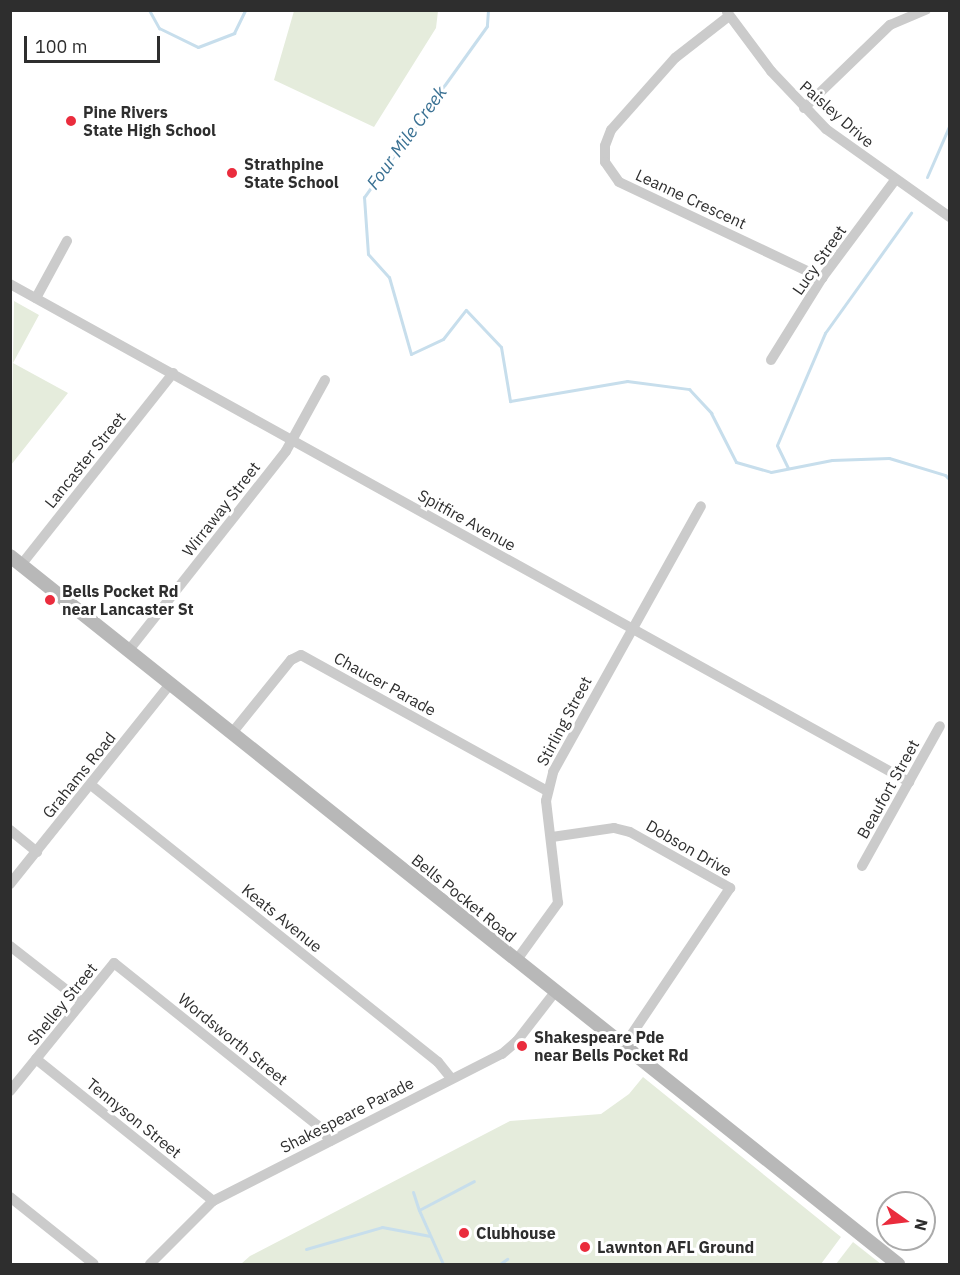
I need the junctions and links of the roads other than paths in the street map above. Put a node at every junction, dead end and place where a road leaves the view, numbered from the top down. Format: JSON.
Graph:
{"nodes":[{"id":1,"x":926,"y":10,"type":"edge"},
{"id":2,"x":728,"y":13,"type":"edge"},
{"id":3,"x":804,"y":108,"type":"junction"},
{"id":4,"x":895,"y":180,"type":"junction"},
{"id":5,"x":950,"y":217,"type":"edge"},
{"id":6,"x":67,"y":242,"type":"dead end"},
{"id":7,"x":822,"y":278,"type":"junction"},
{"id":8,"x":10,"y":284,"type":"edge"},
{"id":9,"x":36,"y":298,"type":"junction"},
{"id":10,"x":771,"y":360,"type":"dead end"},
{"id":11,"x":173,"y":373,"type":"junction"},
{"id":12,"x":325,"y":380,"type":"dead end"},
{"id":13,"x":294,"y":440,"type":"junction"},
{"id":14,"x":701,"y":506,"type":"dead end"},
{"id":15,"x":16,"y":560,"type":"edge"},
{"id":16,"x":632,"y":628,"type":"junction"},
{"id":17,"x":129,"y":650,"type":"junction"},
{"id":18,"x":170,"y":684,"type":"junction"},
{"id":19,"x":940,"y":726,"type":"dead end"},
{"id":20,"x":232,"y":733,"type":"junction"},
{"id":21,"x":909,"y":782,"type":"junction"},
{"id":22,"x":90,"y":785,"type":"junction"},
{"id":23,"x":546,"y":789,"type":"junction"},
{"id":24,"x":10,"y":831,"type":"edge"},
{"id":25,"x":552,"y":837,"type":"junction"},
{"id":26,"x":36,"y":852,"type":"junction"},
{"id":27,"x":862,"y":866,"type":"dead end"},
{"id":28,"x":10,"y":884,"type":"edge"},
{"id":29,"x":10,"y":946,"type":"edge"},
{"id":30,"x":516,"y":960,"type":"junction"},
{"id":31,"x":114,"y":963,"type":"joint"},
{"id":32,"x":555,"y":992,"type":"junction"},
{"id":33,"x":82,"y":1002,"type":"junction"},
{"id":34,"x":624,"y":1046,"type":"junction"},
{"id":35,"x":36,"y":1059,"type":"junction"},
{"id":36,"x":451,"y":1078,"type":"junction"},
{"id":37,"x":10,"y":1091,"type":"edge"},
{"id":38,"x":331,"y":1141,"type":"junction"},
{"id":39,"x":10,"y":1197,"type":"edge"},
{"id":40,"x":213,"y":1201,"type":"junction"},
{"id":41,"x":94,"y":1264,"type":"edge"},
{"id":42,"x":150,"y":1264,"type":"edge"},
{"id":43,"x":898,"y":1264,"type":"edge"}],
"edges":[{"from":1,"to":3,"type":"street"},
{"from":2,"to":3,"type":"street","name":"Paisley Drive"},
{"from":2,"to":7,"type":"street","name":"Leanne Crescent"},
{"from":3,"to":4,"type":"street","name":"Paisley Drive"},
{"from":4,"to":5,"type":"street","name":"Paisley Drive"},
{"from":4,"to":7,"type":"street","name":"Lucy Street"},
{"from":6,"to":9,"type":"street"},
{"from":7,"to":10,"type":"street","name":"Lucy Street"},
{"from":8,"to":9,"type":"street","name":"Spitfire Avenue"},
{"from":9,"to":11,"type":"street","name":"Spitfire Avenue"},
{"from":11,"to":13,"type":"street","name":"Spitfire Avenue"},
{"from":11,"to":15,"type":"street","name":"Lancaster Street"},
{"from":12,"to":13,"type":"street","name":"Wirraway Street"},
{"from":13,"to":16,"type":"street","name":"Spitfire Avenue"},
{"from":13,"to":17,"type":"street","name":"Wirraway Street"},
{"from":14,"to":16,"type":"street","name":"Stirling Street"},
{"from":15,"to":17,"type":"main road","name":"Bells Pocket Road"},
{"from":16,"to":21,"type":"street","name":"Spitfire Avenue"},
{"from":16,"to":23,"type":"street","name":"Stirling Street"},
{"from":17,"to":18,"type":"main road","name":"Bells Pocket Road"},
{"from":18,"to":20,"type":"main road","name":"Bells Pocket Road"},
{"from":18,"to":22,"type":"street","name":"Grahams Road"},
{"from":19,"to":21,"type":"street","name":"Beaufort Street"},
{"from":20,"to":23,"type":"street","name":"Chaucer Parade"},
{"from":20,"to":30,"type":"main road","name":"Bells Pocket Road"},
{"from":21,"to":27,"type":"street","name":"Beaufort Street"},
{"from":22,"to":26,"type":"street","name":"Grahams Road"},
{"from":22,"to":36,"type":"street","name":"Keats Avenue"},
{"from":23,"to":25,"type":"street","name":"Stirling Street"},
{"from":24,"to":26,"type":"street"},
{"from":25,"to":30,"type":"street","name":"Stirling Street"},
{"from":25,"to":34,"type":"street","name":"Dobson Drive"},
{"from":26,"to":28,"type":"street","name":"Grahams Road"},
{"from":29,"to":33,"type":"street"},
{"from":30,"to":32,"type":"main road","name":"Bells Pocket Road"},
{"from":31,"to":33,"type":"street","name":"Shelley Street"},
{"from":31,"to":38,"type":"street","name":"Wordsworth Street"},
{"from":32,"to":34,"type":"main road","name":"Bells Pocket Road"},
{"from":32,"to":36,"type":"street","name":"Shakespeare Parade"},
{"from":33,"to":35,"type":"street","name":"Shelley Street"},
{"from":34,"to":43,"type":"main road","name":"Bells Pocket Road"},
{"from":35,"to":37,"type":"street","name":"Shelley Street"},
{"from":35,"to":40,"type":"street","name":"Tennyson Street"},
{"from":36,"to":38,"type":"street","name":"Shakespeare Parade"},
{"from":38,"to":40,"type":"street","name":"Shakespeare Parade"},
{"from":39,"to":41,"type":"street"},
{"from":40,"to":42,"type":"street","name":"Shakespeare Parade"}]}
